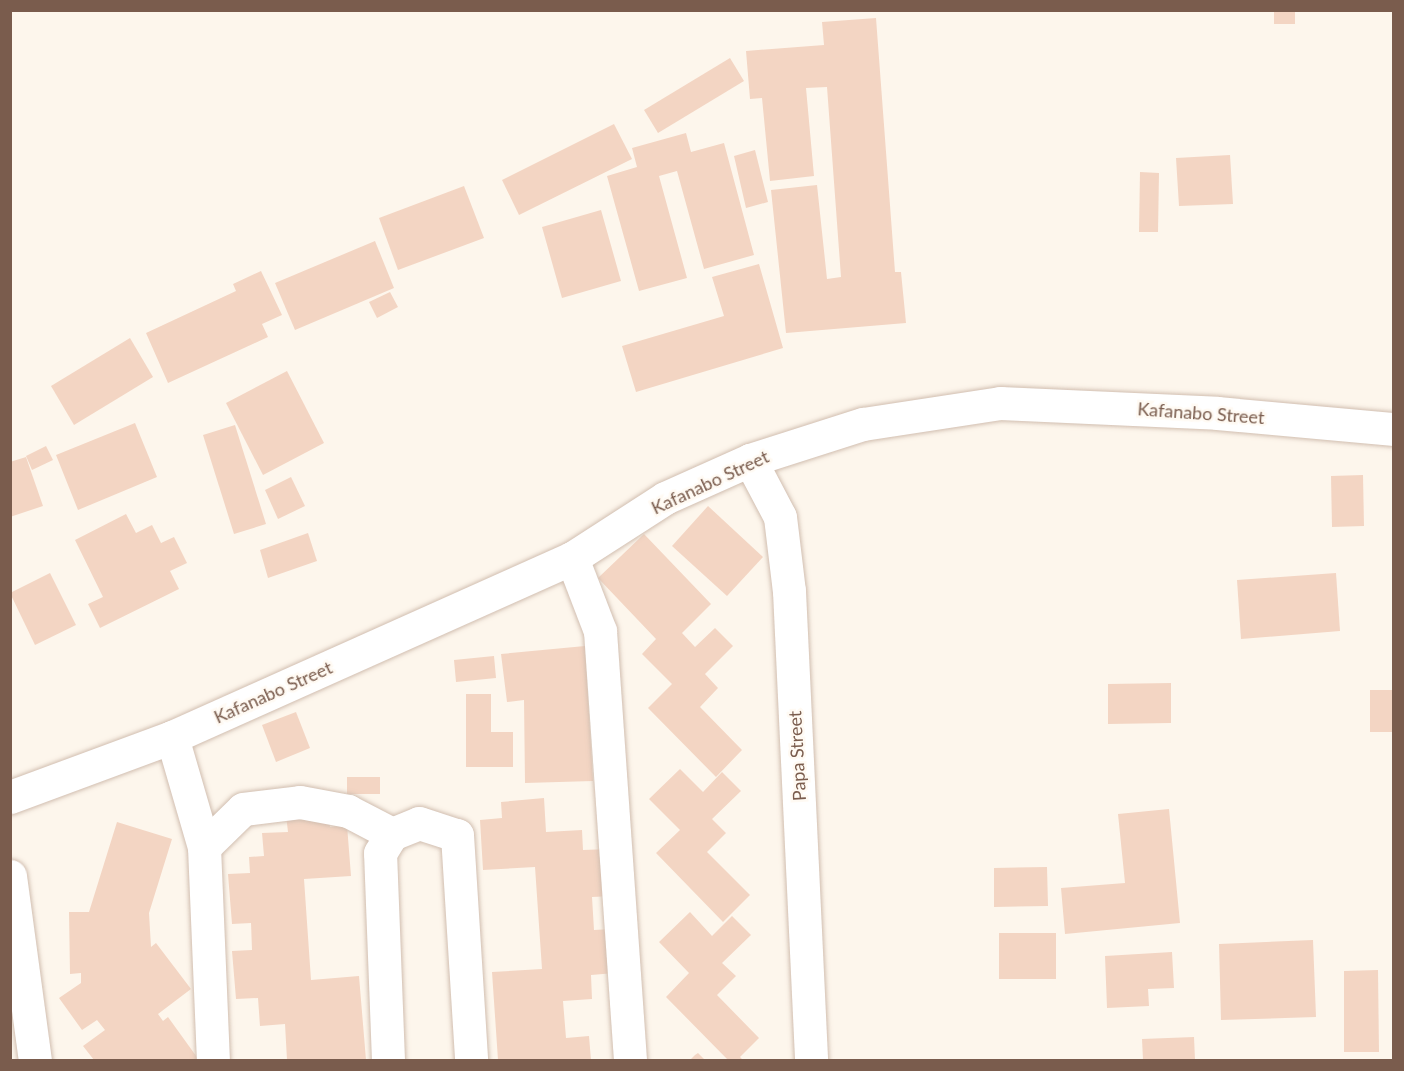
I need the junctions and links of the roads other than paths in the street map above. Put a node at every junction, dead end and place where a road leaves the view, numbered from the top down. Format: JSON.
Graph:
{"nodes":[{"id":1,"x":1394,"y":429,"type":"edge"},
{"id":2,"x":750,"y":460,"type":"junction"},
{"id":3,"x":573,"y":558,"type":"junction"},
{"id":4,"x":172,"y":737,"type":"junction"},
{"id":5,"x":10,"y":797,"type":"edge"},
{"id":6,"x":392,"y":834,"type":"junction"},
{"id":7,"x":204,"y":847,"type":"junction"},
{"id":8,"x":10,"y":876,"type":"edge"},
{"id":9,"x":35,"y":1060,"type":"edge"},
{"id":10,"x":213,"y":1060,"type":"edge"},
{"id":11,"x":388,"y":1060,"type":"edge"},
{"id":12,"x":471,"y":1060,"type":"edge"},
{"id":13,"x":630,"y":1060,"type":"edge"},
{"id":14,"x":811,"y":1060,"type":"edge"}],
"edges":[{"from":1,"to":2,"type":"street","name":"Kafanabo Street"},
{"from":2,"to":3,"type":"street","name":"Kafanabo Street"},
{"from":2,"to":14,"type":"street","name":"Papa Street"},
{"from":3,"to":4,"type":"street","name":"Kafanabo Street"},
{"from":3,"to":13,"type":"street"},
{"from":4,"to":5,"type":"street","name":"Kafanabo Street"},
{"from":4,"to":7,"type":"street"},
{"from":6,"to":7,"type":"street"},
{"from":6,"to":11,"type":"street"},
{"from":6,"to":12,"type":"street"},
{"from":7,"to":10,"type":"street"},
{"from":8,"to":9,"type":"street"}]}
